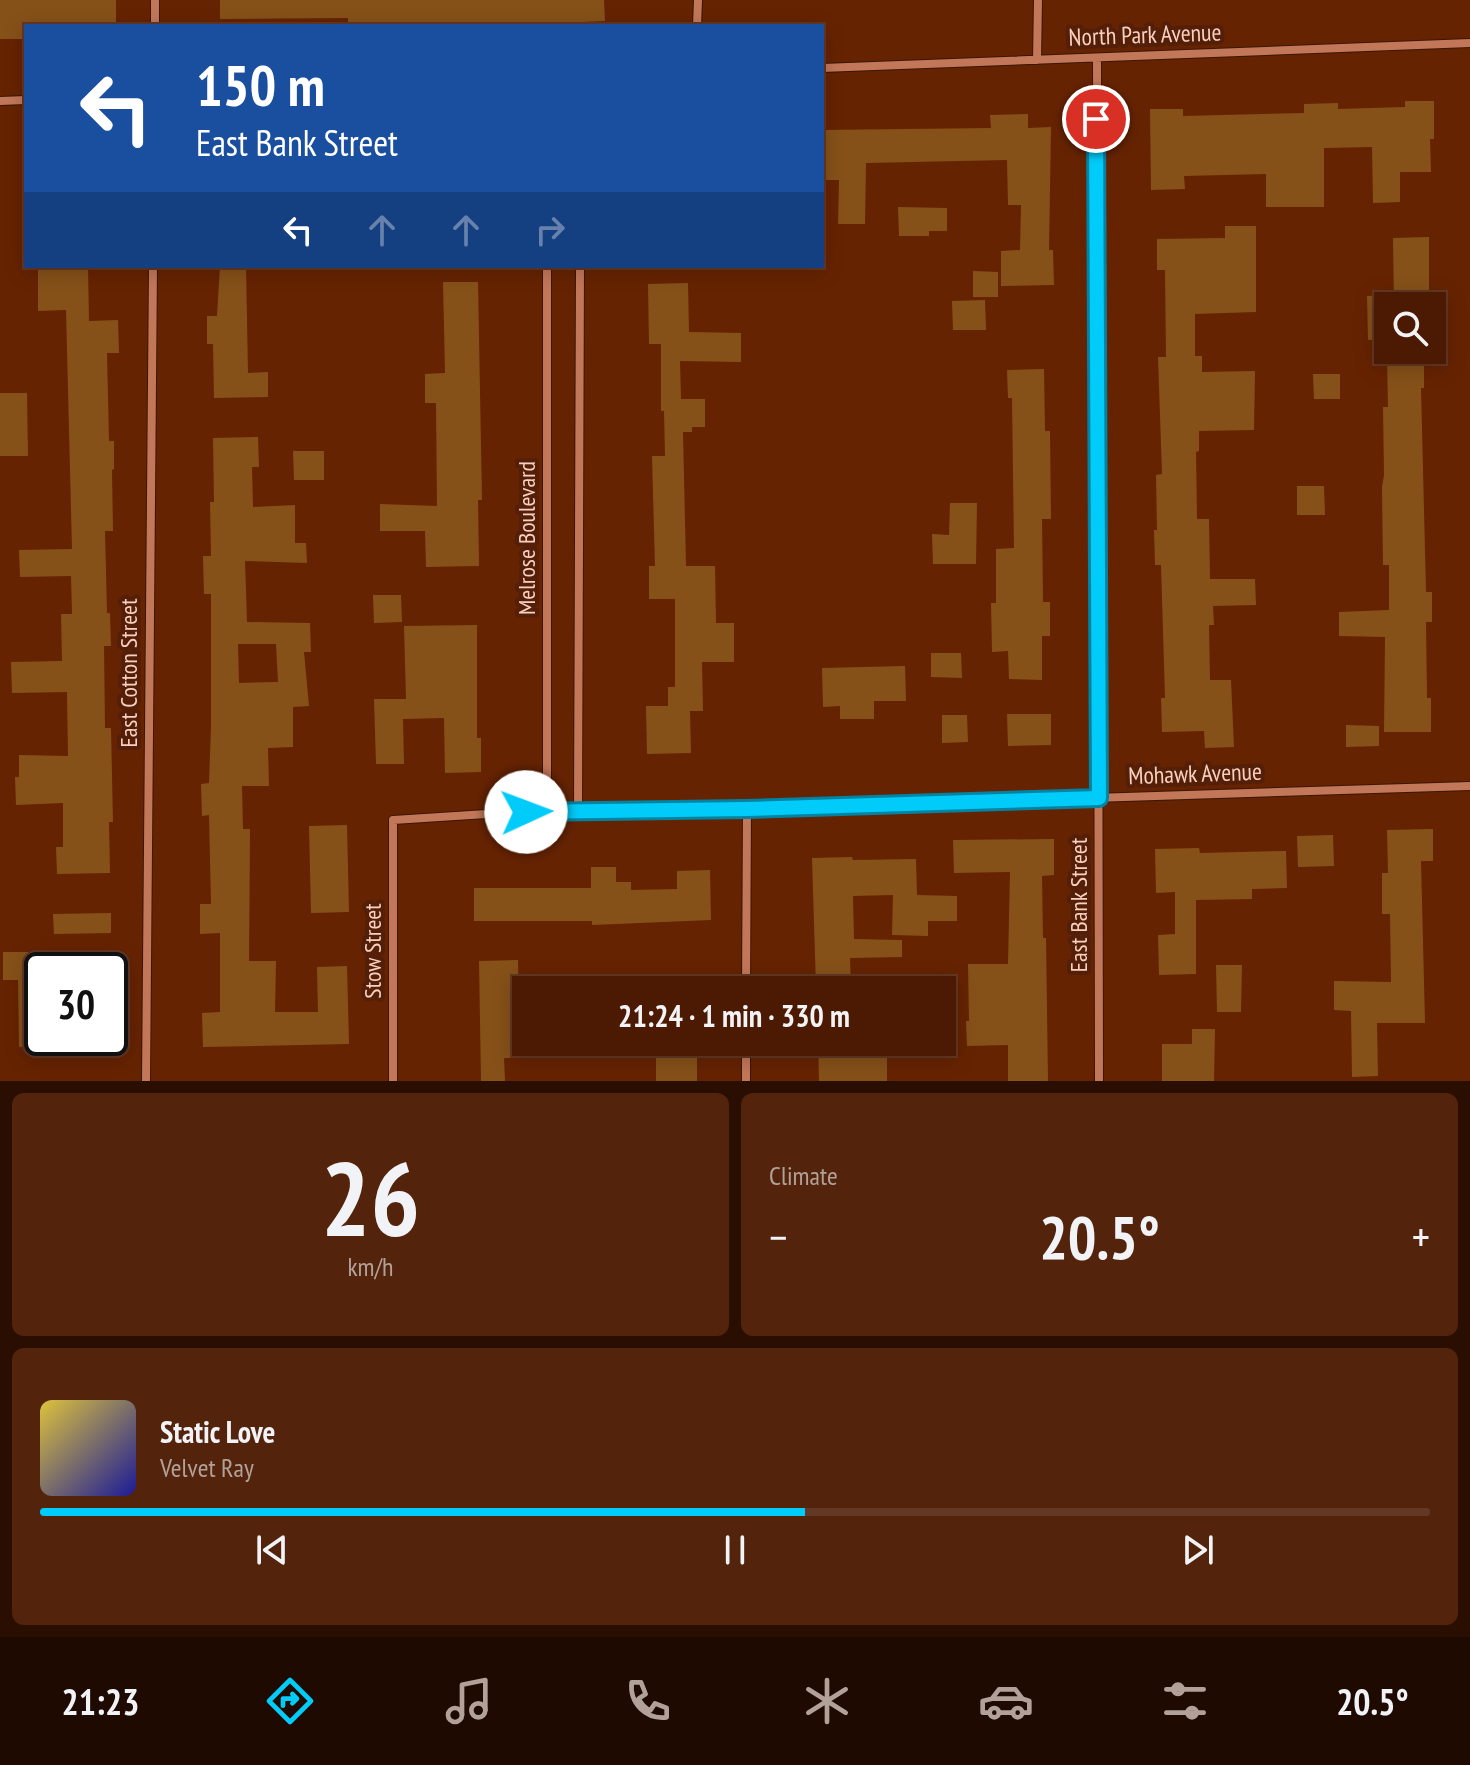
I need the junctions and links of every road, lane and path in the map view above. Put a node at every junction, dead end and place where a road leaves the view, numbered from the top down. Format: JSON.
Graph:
{"nodes":[{"id":1,"x":155,"y":0,"type":"edge"},
{"id":2,"x":698,"y":0,"type":"edge"},
{"id":3,"x":1038,"y":0,"type":"edge"},
{"id":4,"x":155,"y":24,"type":"edge"},
{"id":5,"x":697,"y":24,"type":"edge"},
{"id":6,"x":1470,"y":43,"type":"edge"},
{"id":7,"x":1097,"y":58,"type":"junction"},
{"id":8,"x":1037,"y":60,"type":"junction"},
{"id":9,"x":824,"y":68,"type":"edge"},
{"id":10,"x":24,"y":100,"type":"edge"},
{"id":11,"x":0,"y":101,"type":"edge"},
{"id":12,"x":153,"y":268,"type":"edge"},
{"id":13,"x":547,"y":268,"type":"edge"},
{"id":14,"x":580,"y":268,"type":"edge"},
{"id":15,"x":1470,"y":786,"type":"edge"},
{"id":16,"x":1099,"y":798,"type":"junction"},
{"id":17,"x":747,"y":809,"type":"junction"},
{"id":18,"x":547,"y":810,"type":"junction"},
{"id":19,"x":578,"y":810,"type":"junction"},
{"id":20,"x":393,"y":820,"type":"joint"},
{"id":21,"x":746,"y":976,"type":"edge"},
{"id":22,"x":746,"y":1056,"type":"edge"},
{"id":23,"x":146,"y":1081,"type":"edge"},
{"id":24,"x":393,"y":1081,"type":"edge"},
{"id":25,"x":746,"y":1081,"type":"edge"},
{"id":26,"x":1099,"y":1081,"type":"edge"}],
"edges":[{"from":1,"to":4,"type":"street"},
{"from":2,"to":5,"type":"street"},
{"from":3,"to":8,"type":"street"},
{"from":6,"to":7,"type":"street","name":"North Park Avenue"},
{"from":7,"to":8,"type":"street","name":"North Park Avenue"},
{"from":7,"to":16,"type":"street","name":"East Bank Street"},
{"from":8,"to":9,"type":"street","name":"North Park Avenue"},
{"from":10,"to":11,"type":"street"},
{"from":12,"to":23,"type":"street","name":"East Cotton Street"},
{"from":13,"to":18,"type":"street","name":"Melrose Boulevard"},
{"from":14,"to":19,"type":"street"},
{"from":15,"to":16,"type":"street","name":"Mohawk Avenue"},
{"from":16,"to":17,"type":"street","name":"Mohawk Avenue"},
{"from":16,"to":26,"type":"street","name":"East Bank Street"},
{"from":17,"to":19,"type":"street","name":"Mohawk Avenue"},
{"from":17,"to":21,"type":"street"},
{"from":18,"to":19,"type":"street","name":"Mohawk Avenue"},
{"from":18,"to":20,"type":"street","name":"Mohawk Avenue"},
{"from":20,"to":24,"type":"street","name":"Stow Street"},
{"from":22,"to":25,"type":"street"}]}
